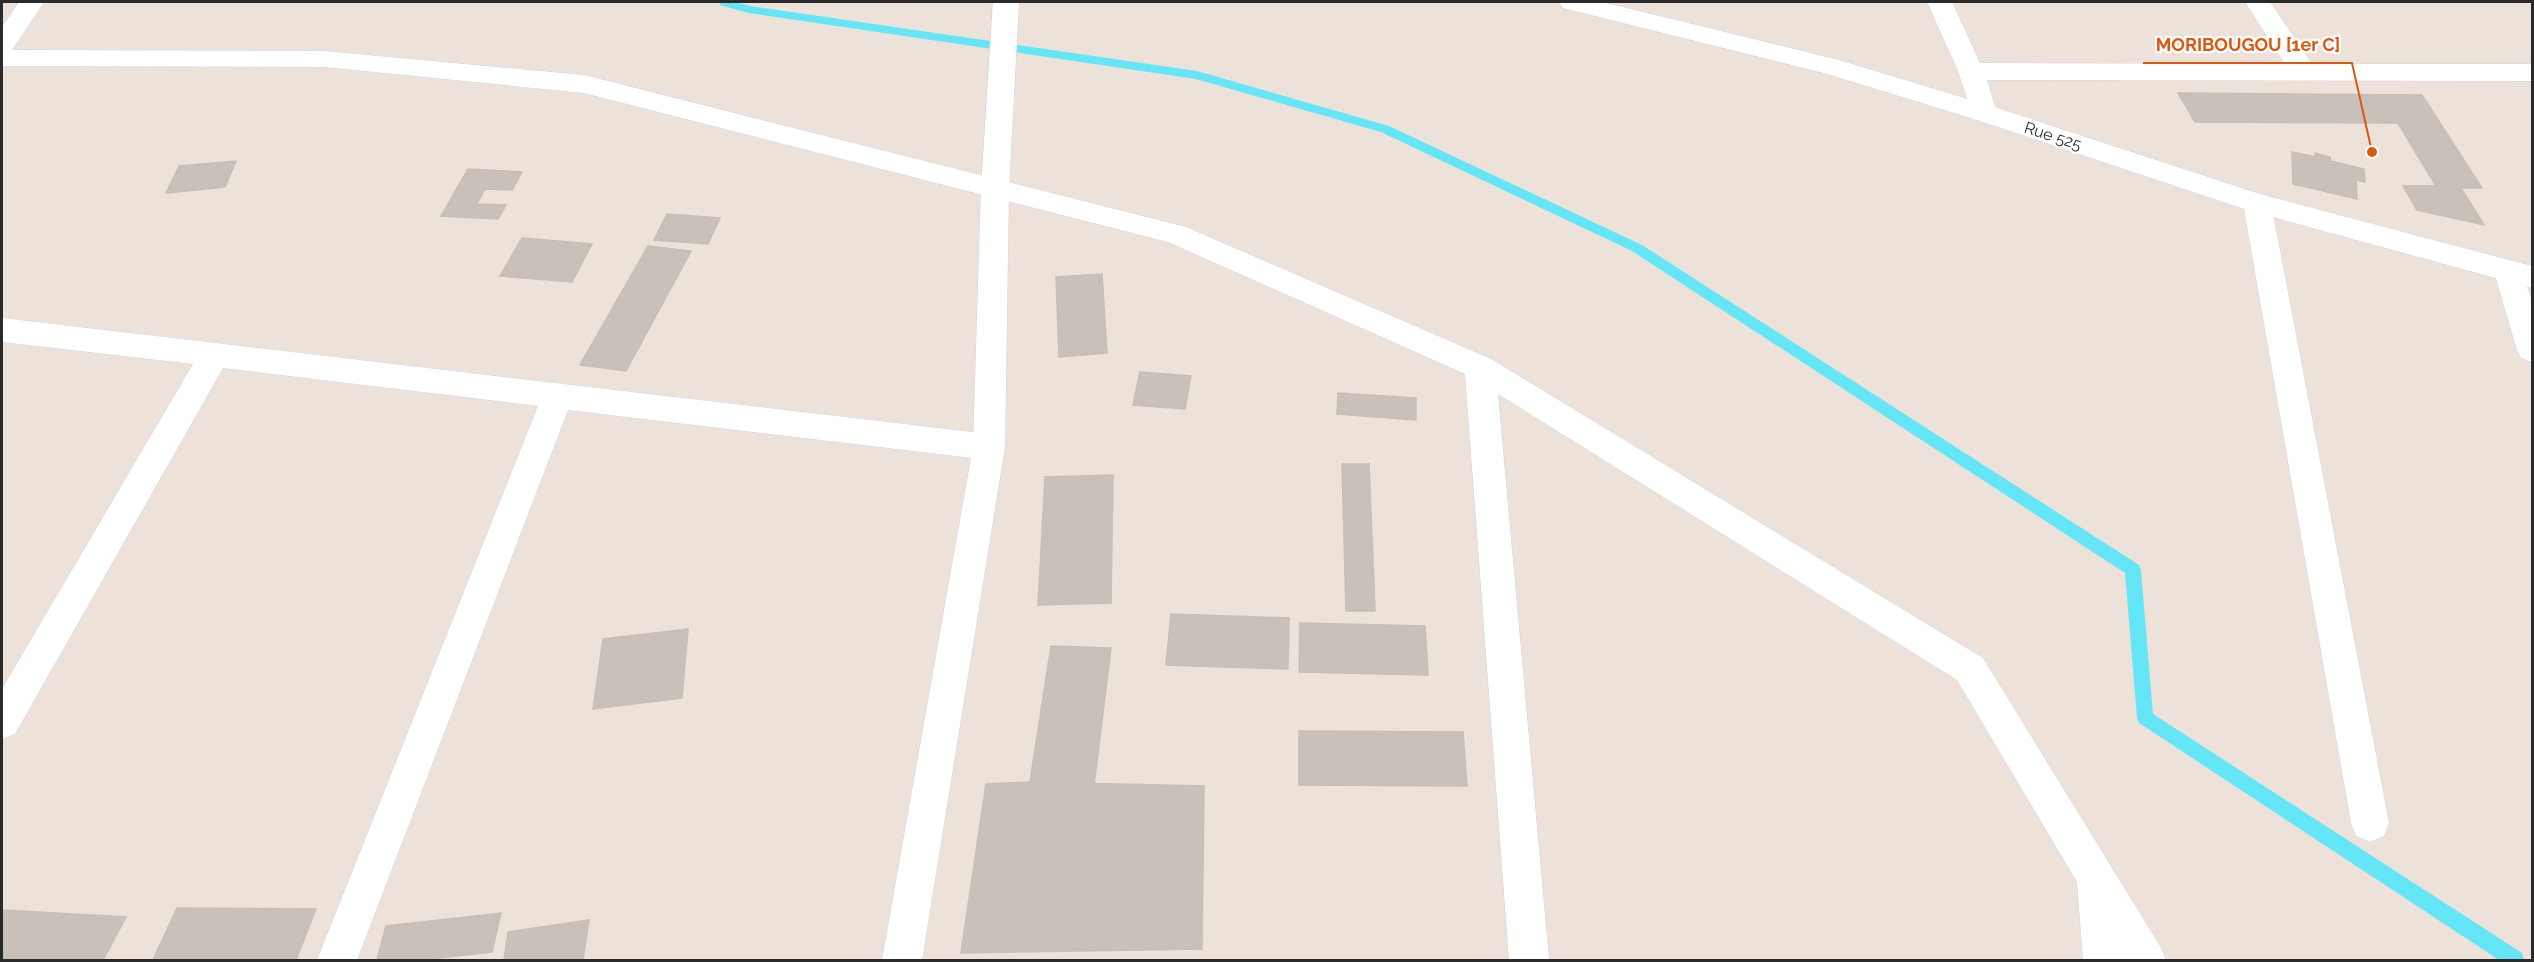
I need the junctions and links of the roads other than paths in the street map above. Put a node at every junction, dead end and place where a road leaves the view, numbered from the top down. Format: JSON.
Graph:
{"nodes":[{"id":1,"x":31,"y":2,"type":"edge"},
{"id":2,"x":1006,"y":2,"type":"edge"},
{"id":3,"x":1572,"y":2,"type":"edge"},
{"id":4,"x":1940,"y":2,"type":"edge"},
{"id":5,"x":2258,"y":2,"type":"edge"},
{"id":6,"x":2,"y":45,"type":"edge"},
{"id":7,"x":2,"y":58,"type":"edge"},
{"id":8,"x":1971,"y":71,"type":"junction"},
{"id":9,"x":2304,"y":72,"type":"junction"},
{"id":10,"x":2532,"y":73,"type":"edge"},
{"id":11,"x":1984,"y":113,"type":"junction"},
{"id":12,"x":995,"y":188,"type":"junction"},
{"id":13,"x":2257,"y":203,"type":"junction"},
{"id":14,"x":2521,"y":275,"type":"edge"},
{"id":15,"x":2,"y":330,"type":"edge"},
{"id":16,"x":2532,"y":350,"type":"edge"},
{"id":17,"x":215,"y":354,"type":"junction"},
{"id":18,"x":1480,"y":367,"type":"junction"},
{"id":19,"x":558,"y":395,"type":"junction"},
{"id":20,"x":989,"y":447,"type":"junction"},
{"id":21,"x":2,"y":722,"type":"edge"},
{"id":22,"x":2370,"y":824,"type":"dead end"},
{"id":23,"x":2093,"y":873,"type":"junction"},
{"id":24,"x":337,"y":960,"type":"edge"},
{"id":25,"x":902,"y":960,"type":"edge"},
{"id":26,"x":1529,"y":960,"type":"edge"},
{"id":27,"x":2103,"y":960,"type":"edge"},
{"id":28,"x":2146,"y":960,"type":"edge"}],
"edges":[{"from":1,"to":6,"type":"street"},
{"from":2,"to":12,"type":"street"},
{"from":3,"to":11,"type":"street","name":"Rue 525"},
{"from":4,"to":8,"type":"street"},
{"from":5,"to":9,"type":"street"},
{"from":7,"to":12,"type":"street"},
{"from":8,"to":9,"type":"street"},
{"from":8,"to":11,"type":"street"},
{"from":9,"to":10,"type":"street"},
{"from":11,"to":13,"type":"street","name":"Rue 525"},
{"from":12,"to":18,"type":"street"},
{"from":12,"to":20,"type":"street"},
{"from":13,"to":14,"type":"street","name":"Rue 525"},
{"from":13,"to":22,"type":"street"},
{"from":14,"to":16,"type":"street"},
{"from":15,"to":17,"type":"street"},
{"from":17,"to":19,"type":"street"},
{"from":17,"to":21,"type":"street"},
{"from":18,"to":23,"type":"street"},
{"from":18,"to":26,"type":"street"},
{"from":19,"to":20,"type":"street"},
{"from":19,"to":24,"type":"street"},
{"from":20,"to":25,"type":"street"},
{"from":23,"to":27,"type":"street"},
{"from":23,"to":28,"type":"street"}]}
